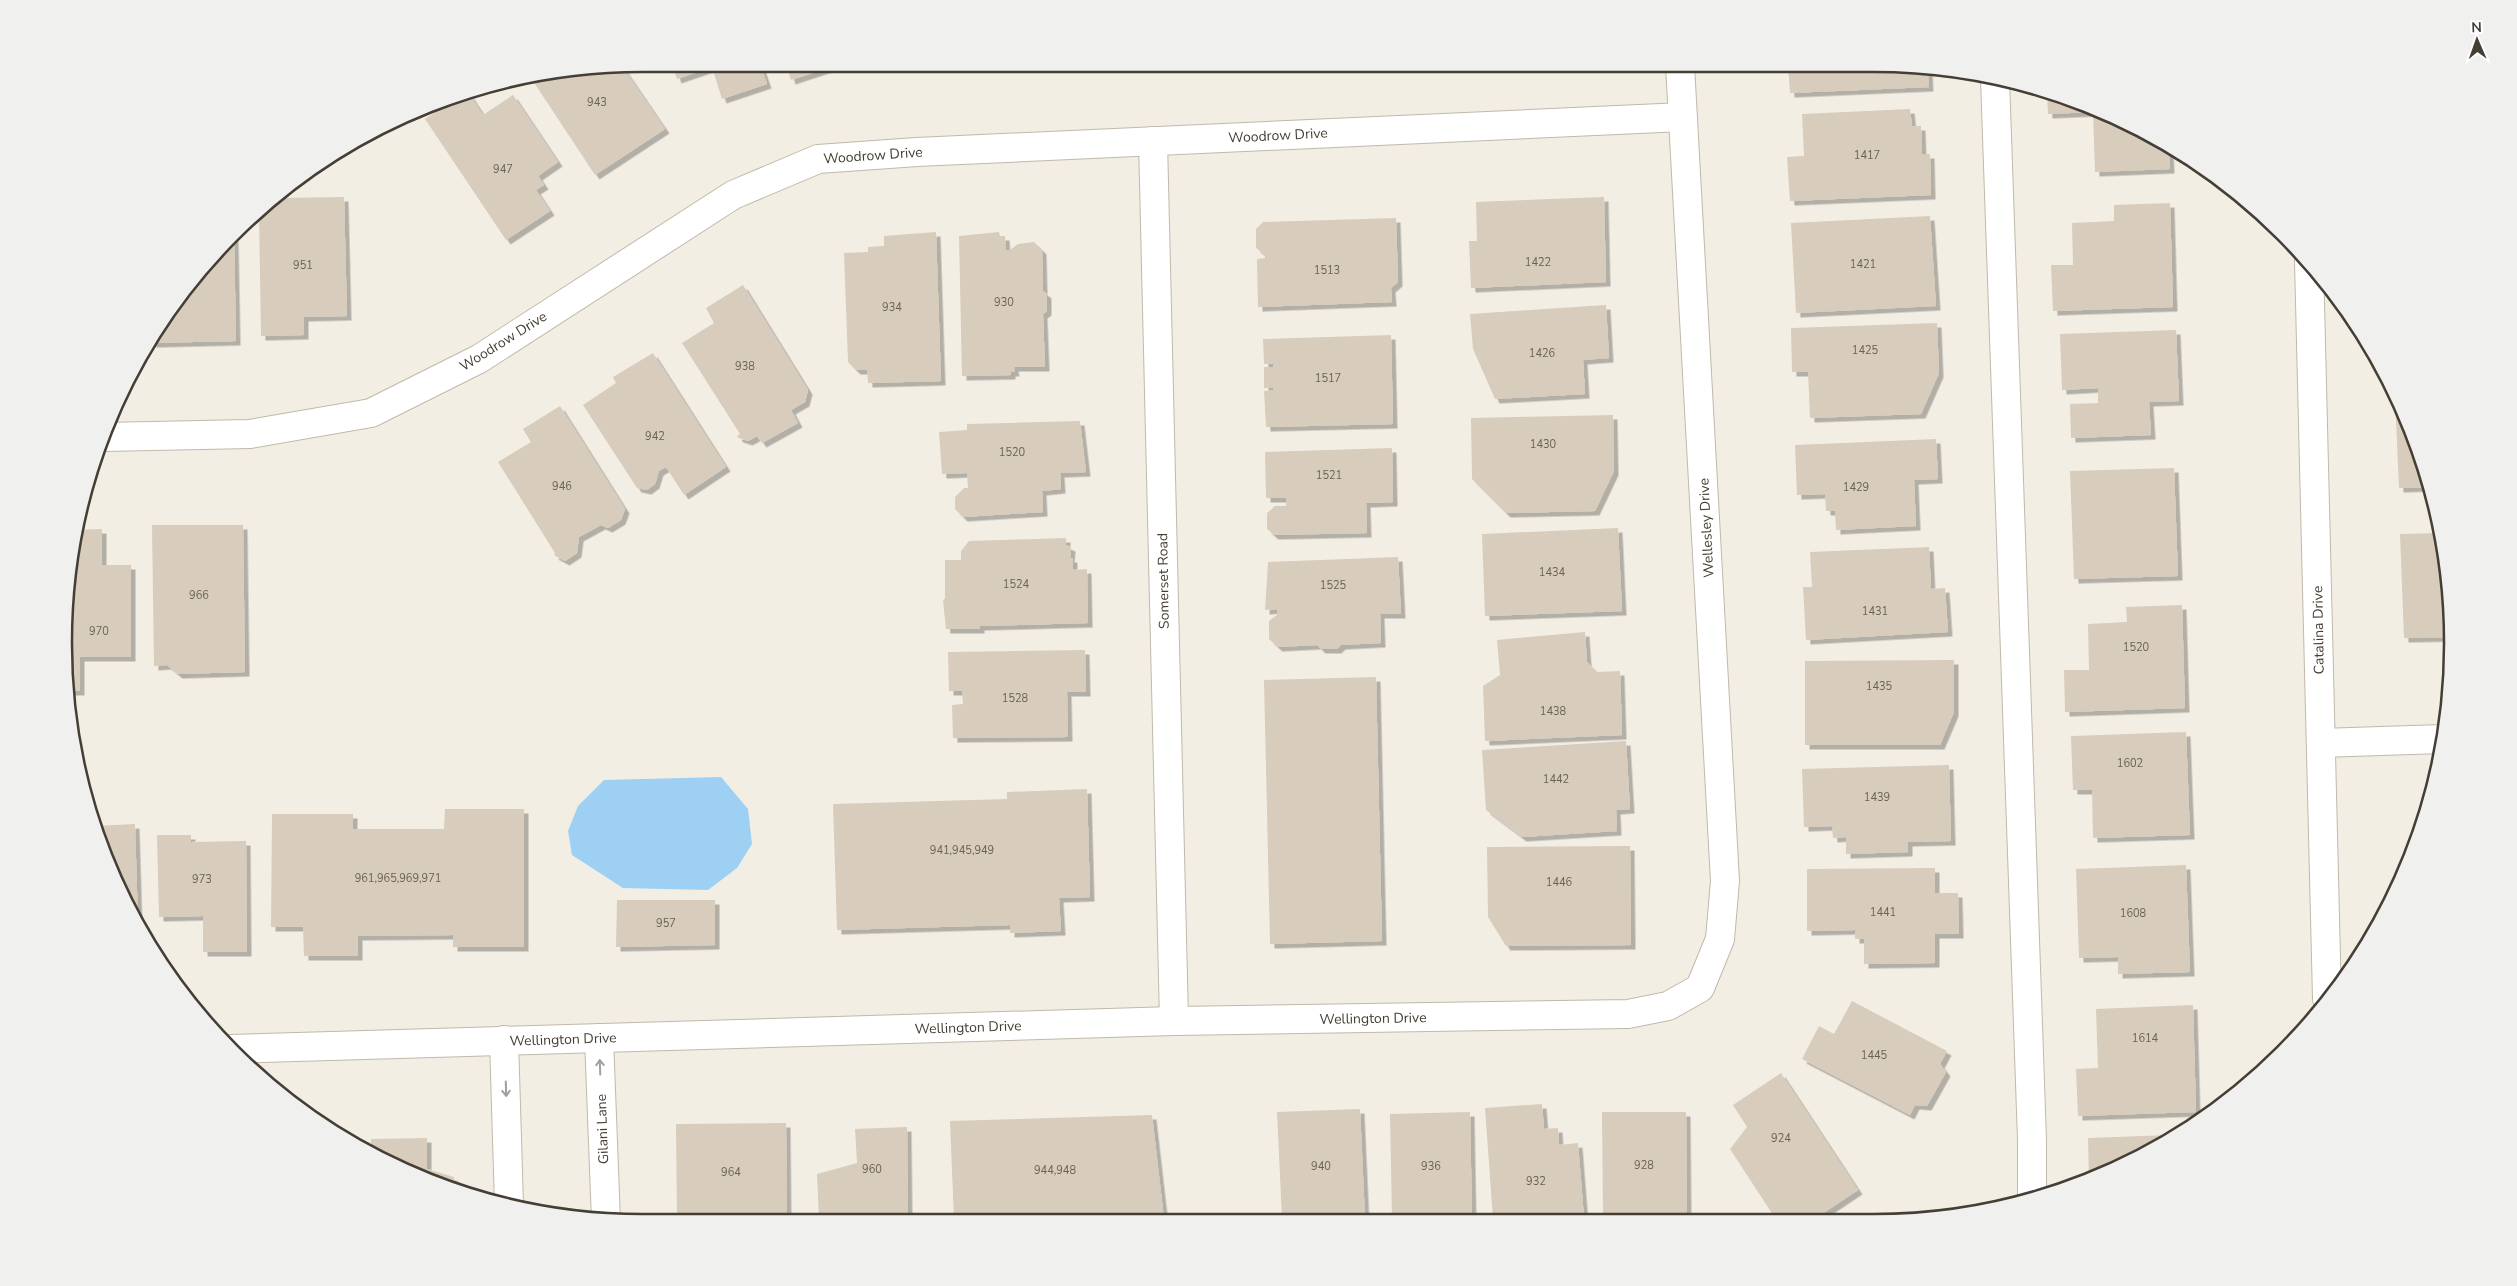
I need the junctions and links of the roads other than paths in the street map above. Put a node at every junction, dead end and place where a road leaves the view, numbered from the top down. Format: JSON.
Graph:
{"nodes":[{"id":1,"x":1680,"y":72,"type":"edge"},
{"id":2,"x":1995,"y":85,"type":"edge"},
{"id":3,"x":1683,"y":117,"type":"junction"},
{"id":4,"x":1153,"y":141,"type":"junction"},
{"id":5,"x":2309,"y":275,"type":"edge"},
{"id":6,"x":112,"y":437,"type":"edge"},
{"id":7,"x":2436,"y":739,"type":"edge"},
{"id":8,"x":2321,"y":742,"type":"junction"},
{"id":9,"x":1700,"y":988,"type":"joint"},
{"id":10,"x":2327,"y":990,"type":"edge"},
{"id":11,"x":1174,"y":1020,"type":"junction"},
{"id":12,"x":599,"y":1038,"type":"junction"},
{"id":13,"x":504,"y":1040,"type":"junction"},
{"id":14,"x":243,"y":1049,"type":"edge"},
{"id":15,"x":2032,"y":1191,"type":"edge"},
{"id":16,"x":510,"y":1198,"type":"edge"},
{"id":17,"x":606,"y":1212,"type":"edge"}],
"edges":[{"from":1,"to":3,"type":"street","name":"Wellesley Drive"},
{"from":2,"to":15,"type":"street"},
{"from":3,"to":4,"type":"street","name":"Woodrow Drive"},
{"from":3,"to":9,"type":"street","name":"Wellesley Drive"},
{"from":4,"to":6,"type":"street","name":"Woodrow Drive"},
{"from":4,"to":11,"type":"street","name":"Somerset Road"},
{"from":5,"to":8,"type":"street","name":"Catalina Drive"},
{"from":7,"to":8,"type":"street"},
{"from":8,"to":10,"type":"street","name":"Catalina Drive"},
{"from":9,"to":11,"type":"street","name":"Wellington Drive"},
{"from":11,"to":12,"type":"street","name":"Wellington Drive"},
{"from":12,"to":13,"type":"street","name":"Wellington Drive"},
{"from":17,"to":12,"type":"street","name":"Gilani Lane","one_way":true},
{"from":13,"to":14,"type":"street","name":"Wellington Drive"},
{"from":13,"to":16,"type":"street","one_way":true}]}
